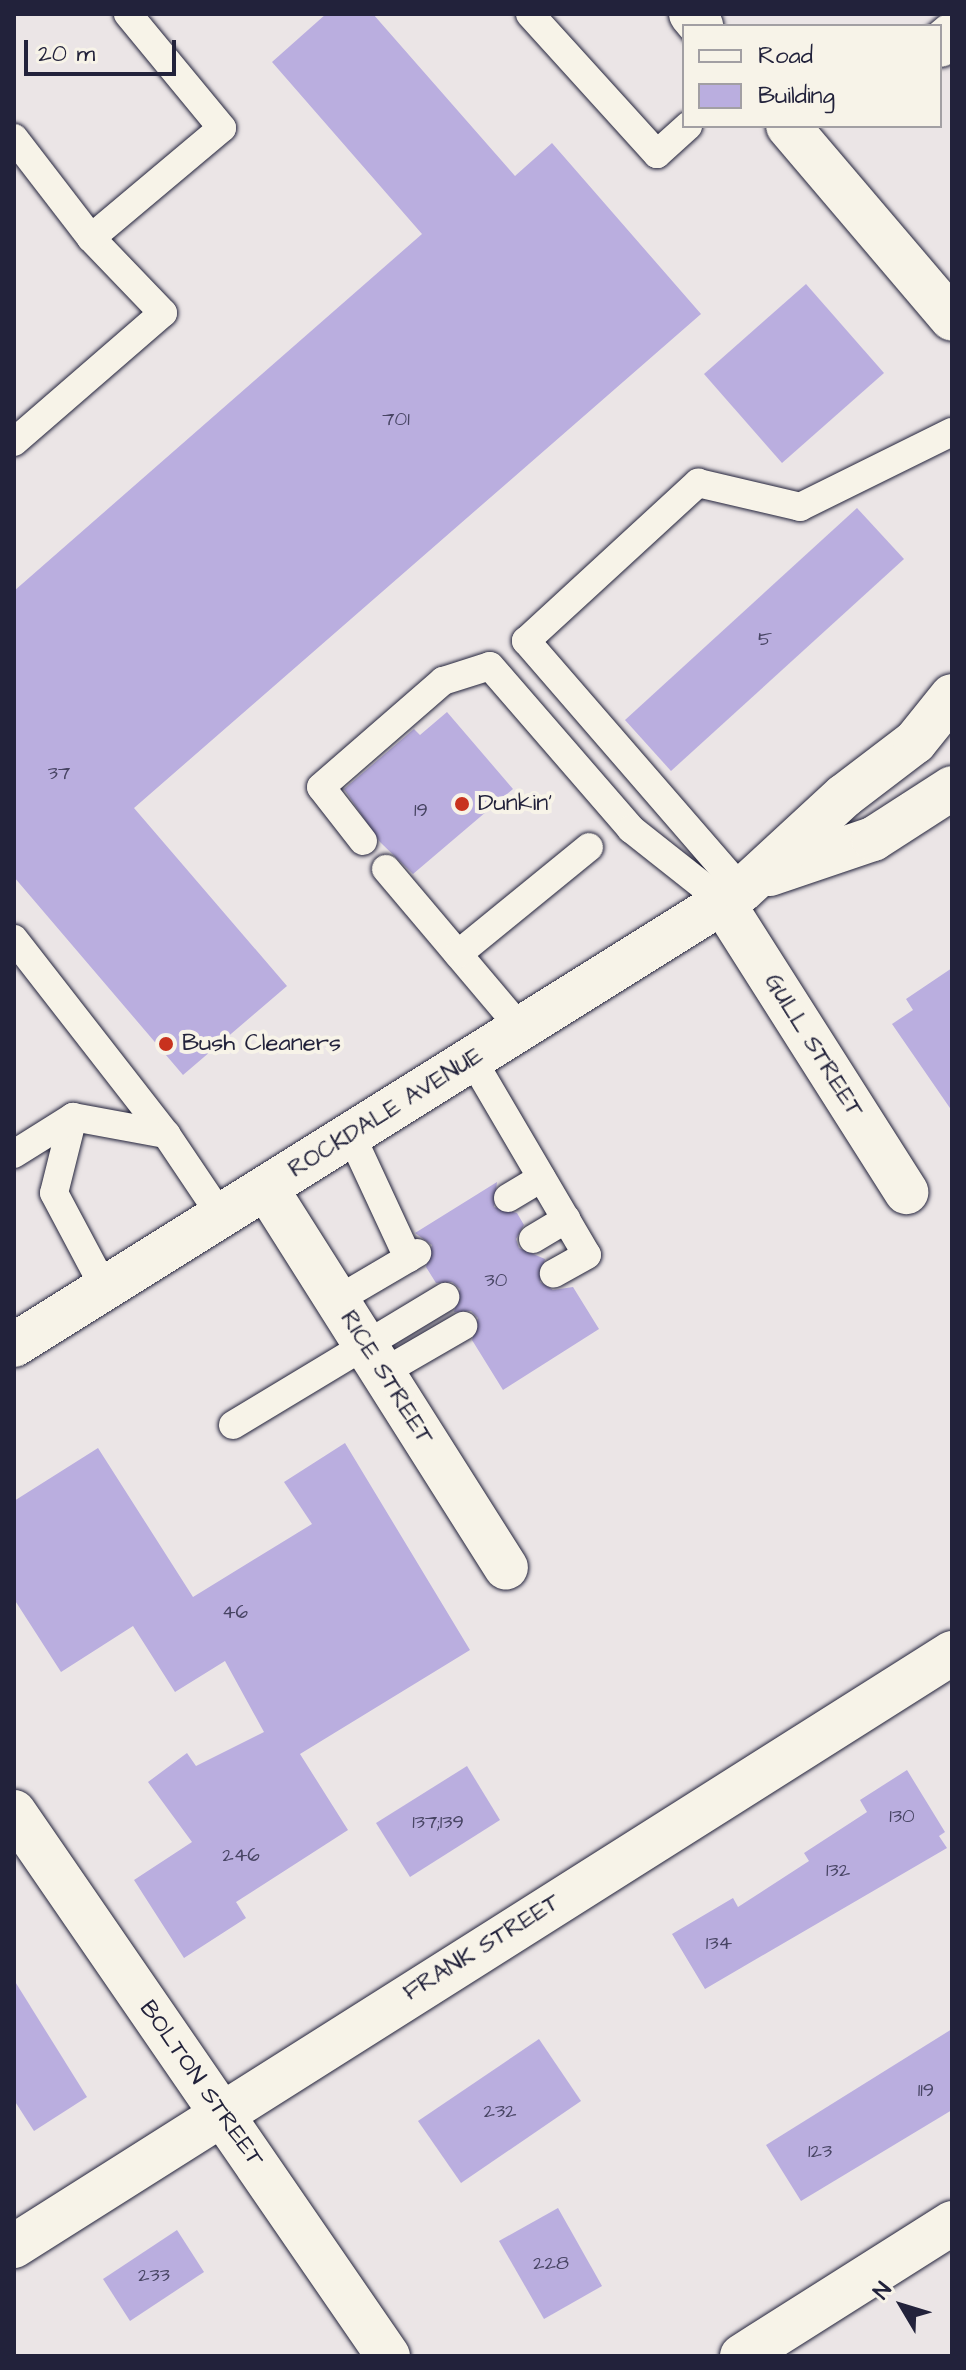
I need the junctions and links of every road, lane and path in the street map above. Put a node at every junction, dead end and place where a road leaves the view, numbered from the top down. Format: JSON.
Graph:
{"nodes":[{"id":1,"x":128,"y":14,"type":"edge"},
{"id":2,"x":530,"y":14,"type":"edge"},
{"id":3,"x":686,"y":128,"type":"edge"},
{"id":4,"x":790,"y":128,"type":"edge"},
{"id":5,"x":14,"y":138,"type":"edge"},
{"id":6,"x":91,"y":238,"type":"junction"},
{"id":7,"x":952,"y":319,"type":"edge"},
{"id":8,"x":952,"y":432,"type":"edge"},
{"id":9,"x":14,"y":442,"type":"edge"},
{"id":10,"x":952,"y":696,"type":"edge"},
{"id":11,"x":952,"y":788,"type":"edge"},
{"id":12,"x":363,"y":841,"type":"dead end"},
{"id":13,"x":589,"y":847,"type":"dead end"},
{"id":14,"x":386,"y":869,"type":"dead end"},
{"id":15,"x":740,"y":890,"type":"junction"},
{"id":16,"x":14,"y":939,"type":"edge"},
{"id":17,"x":458,"y":954,"type":"junction"},
{"id":18,"x":521,"y":1029,"type":"junction"},
{"id":19,"x":472,"y":1059,"type":"junction"},
{"id":20,"x":73,"y":1117,"type":"junction"},
{"id":21,"x":166,"y":1134,"type":"junction"},
{"id":22,"x":351,"y":1135,"type":"junction"},
{"id":23,"x":14,"y":1154,"type":"edge"},
{"id":24,"x":541,"y":1178,"type":"junction"},
{"id":25,"x":266,"y":1188,"type":"junction"},
{"id":26,"x":906,"y":1192,"type":"dead end"},
{"id":27,"x":508,"y":1198,"type":"dead end"},
{"id":28,"x":221,"y":1216,"type":"junction"},
{"id":29,"x":566,"y":1219,"type":"junction"},
{"id":30,"x":533,"y":1239,"type":"dead end"},
{"id":31,"x":554,"y":1273,"type":"dead end"},
{"id":32,"x":104,"y":1287,"type":"junction"},
{"id":33,"x":445,"y":1297,"type":"dead end"},
{"id":34,"x":337,"y":1300,"type":"junction"},
{"id":35,"x":463,"y":1326,"type":"dead end"},
{"id":36,"x":14,"y":1345,"type":"edge"},
{"id":37,"x":373,"y":1359,"type":"junction"},
{"id":38,"x":233,"y":1425,"type":"dead end"},
{"id":39,"x":506,"y":1568,"type":"dead end"},
{"id":40,"x":952,"y":1653,"type":"edge"},
{"id":41,"x":14,"y":1812,"type":"edge"},
{"id":42,"x":220,"y":2113,"type":"junction"},
{"id":43,"x":952,"y":2223,"type":"edge"},
{"id":44,"x":14,"y":2246,"type":"edge"},
{"id":45,"x":388,"y":2356,"type":"edge"},
{"id":46,"x":742,"y":2356,"type":"edge"}],
"edges":[{"from":1,"to":6,"type":"lane"},
{"from":2,"to":3,"type":"lane"},
{"from":4,"to":7,"type":"street"},
{"from":5,"to":6,"type":"lane"},
{"from":6,"to":9,"type":"lane"},
{"from":8,"to":15,"type":"lane"},
{"from":10,"to":15,"type":"street","name":"ROCKDALE AVENUE"},
{"from":11,"to":15,"type":"street","name":"ROCKDALE AVENUE"},
{"from":12,"to":15,"type":"lane"},
{"from":13,"to":17,"type":"lane"},
{"from":14,"to":17,"type":"lane"},
{"from":15,"to":18,"type":"street","name":"ROCKDALE AVENUE"},
{"from":15,"to":26,"type":"street","name":"GULL STREET"},
{"from":16,"to":21,"type":"lane"},
{"from":17,"to":18,"type":"lane"},
{"from":18,"to":19,"type":"street","name":"ROCKDALE AVENUE"},
{"from":19,"to":22,"type":"street","name":"ROCKDALE AVENUE"},
{"from":19,"to":24,"type":"lane"},
{"from":20,"to":21,"type":"lane"},
{"from":20,"to":23,"type":"lane"},
{"from":20,"to":32,"type":"lane"},
{"from":21,"to":28,"type":"lane"},
{"from":22,"to":25,"type":"street","name":"ROCKDALE AVENUE"},
{"from":22,"to":34,"type":"lane"},
{"from":24,"to":27,"type":"lane"},
{"from":24,"to":29,"type":"lane"},
{"from":25,"to":28,"type":"street","name":"ROCKDALE AVENUE"},
{"from":25,"to":34,"type":"street","name":"RICE STREET"},
{"from":28,"to":32,"type":"street","name":"ROCKDALE AVENUE"},
{"from":29,"to":30,"type":"lane"},
{"from":29,"to":31,"type":"lane"},
{"from":32,"to":36,"type":"street","name":"ROCKDALE AVENUE"},
{"from":33,"to":37,"type":"lane"},
{"from":34,"to":37,"type":"street","name":"RICE STREET"},
{"from":35,"to":37,"type":"lane"},
{"from":37,"to":38,"type":"lane"},
{"from":37,"to":39,"type":"street","name":"RICE STREET"},
{"from":40,"to":42,"type":"street","name":"FRANK STREET"},
{"from":41,"to":42,"type":"street","name":"BOLTON STREET"},
{"from":42,"to":44,"type":"street","name":"FRANK STREET"},
{"from":42,"to":45,"type":"street","name":"BOLTON STREET"},
{"from":43,"to":46,"type":"street"}]}
